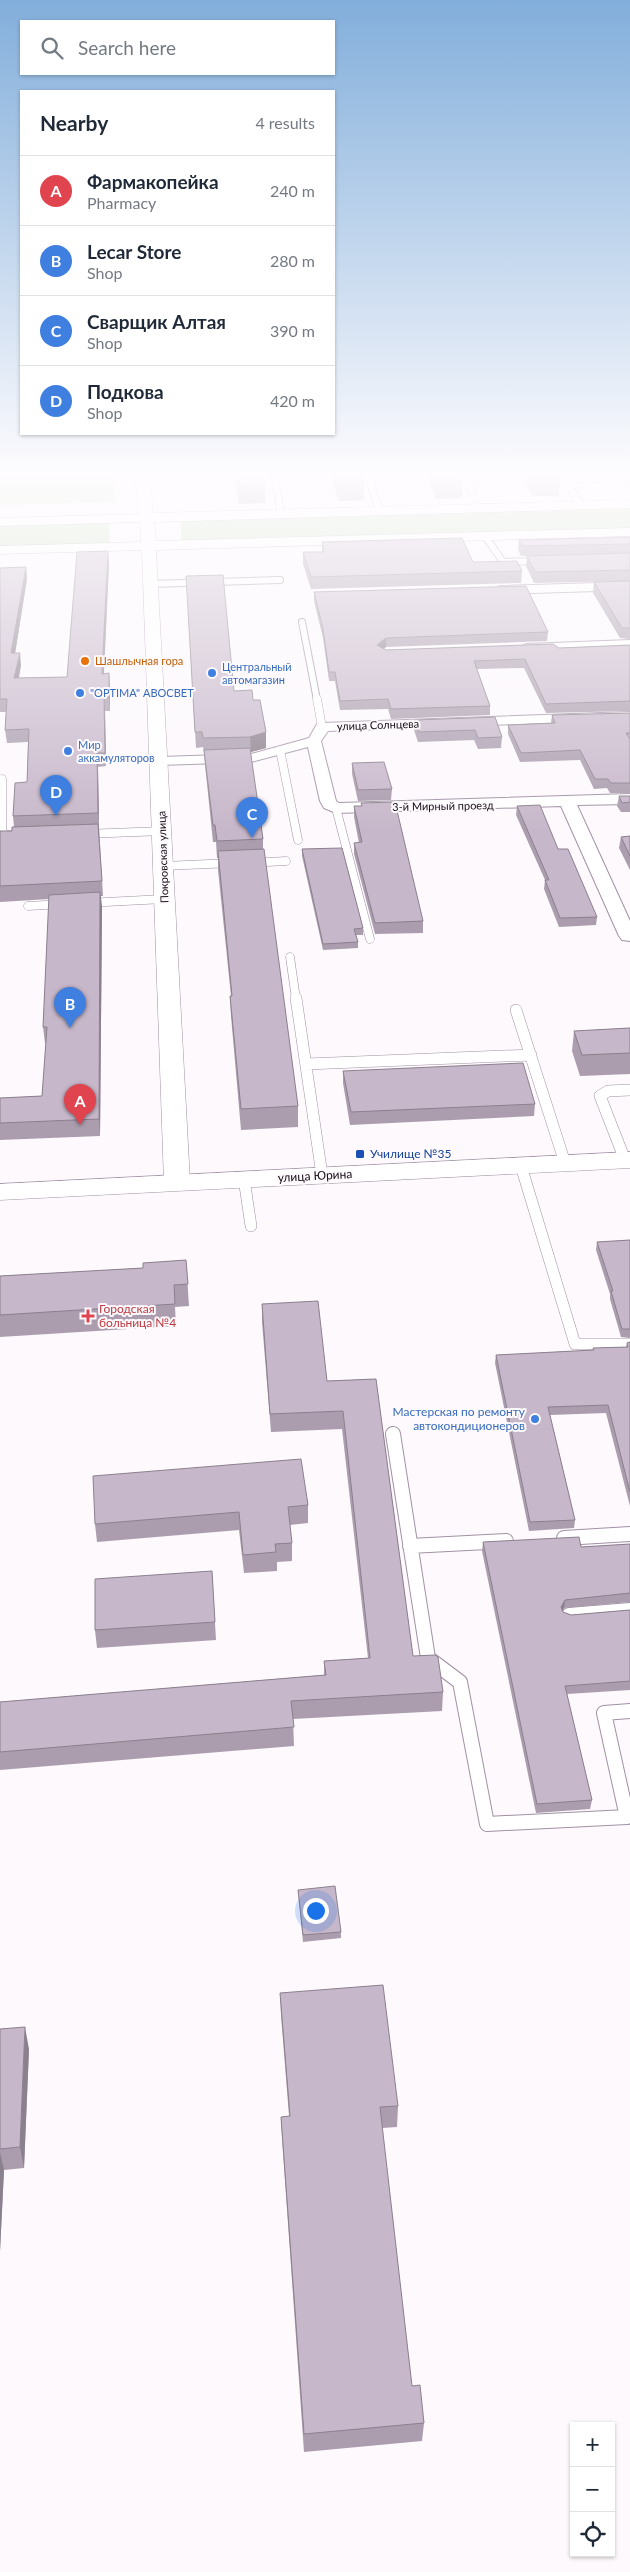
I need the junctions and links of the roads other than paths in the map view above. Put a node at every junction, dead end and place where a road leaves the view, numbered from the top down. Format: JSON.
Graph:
{"nodes":[{"id":1,"x":150,"y":591,"type":"edge"},
{"id":2,"x":302,"y":622,"type":"dead end"},
{"id":3,"x":630,"y":644,"type":"edge"},
{"id":4,"x":513,"y":648,"type":"edge"},
{"id":5,"x":630,"y":716,"type":"edge"},
{"id":6,"x":322,"y":727,"type":"junction"},
{"id":7,"x":314,"y":741,"type":"junction"},
{"id":8,"x":280,"y":750,"type":"junction"},
{"id":9,"x":160,"y":761,"type":"junction"},
{"id":10,"x":2,"y":779,"type":"dead end"},
{"id":11,"x":630,"y":799,"type":"edge"},
{"id":12,"x":568,"y":803,"type":"junction"},
{"id":13,"x":336,"y":808,"type":"junction"},
{"id":14,"x":163,"y":831,"type":"junction"},
{"id":15,"x":74,"y":834,"type":"edge"},
{"id":16,"x":24,"y":836,"type":"edge"},
{"id":17,"x":298,"y":840,"type":"dead end"},
{"id":18,"x":286,"y":861,"type":"dead end"},
{"id":19,"x":164,"y":866,"type":"junction"},
{"id":20,"x":164,"y":899,"type":"junction"},
{"id":21,"x":28,"y":906,"type":"dead end"},
{"id":22,"x":629,"y":936,"type":"edge"},
{"id":23,"x":370,"y":939,"type":"dead end"},
{"id":24,"x":290,"y":957,"type":"dead end"},
{"id":25,"x":516,"y":1010,"type":"dead end"},
{"id":26,"x":531,"y":1055,"type":"junction"},
{"id":27,"x":307,"y":1064,"type":"junction"},
{"id":28,"x":630,"y":1090,"type":"edge"},
{"id":29,"x":627,"y":1160,"type":"edge"},
{"id":30,"x":565,"y":1163,"type":"junction"},
{"id":31,"x":521,"y":1166,"type":"junction"},
{"id":32,"x":322,"y":1175,"type":"junction"},
{"id":33,"x":244,"y":1179,"type":"junction"},
{"id":34,"x":178,"y":1182,"type":"junction"},
{"id":35,"x":0,"y":1192,"type":"edge"},
{"id":36,"x":250,"y":1226,"type":"dead end"},
{"id":37,"x":630,"y":1344,"type":"edge"},
{"id":38,"x":393,"y":1434,"type":"dead end"},
{"id":39,"x":630,"y":1534,"type":"edge"},
{"id":40,"x":550,"y":1539,"type":"edge"},
{"id":41,"x":520,"y":1540,"type":"edge"},
{"id":42,"x":410,"y":1546,"type":"junction"},
{"id":43,"x":630,"y":1610,"type":"edge"},
{"id":44,"x":569,"y":1615,"type":"edge"},
{"id":45,"x":630,"y":1711,"type":"edge"}],
"edges":[{"from":1,"to":9,"type":"street","name":"Покровская улица"},
{"from":2,"to":6,"type":"lane"},
{"from":3,"to":4,"type":"street"},
{"from":5,"to":6,"type":"street","name":"улица Солнцева"},
{"from":6,"to":7,"type":"street","name":"улица Солнцева"},
{"from":7,"to":8,"type":"street"},
{"from":7,"to":13,"type":"street"},
{"from":8,"to":9,"type":"street"},
{"from":8,"to":17,"type":"lane"},
{"from":9,"to":14,"type":"street","name":"Покровская улица"},
{"from":10,"to":16,"type":"lane"},
{"from":11,"to":12,"type":"street","name":"3-й Мирный проезд"},
{"from":12,"to":13,"type":"street","name":"3-й Мирный проезд"},
{"from":12,"to":22,"type":"street"},
{"from":13,"to":23,"type":"lane"},
{"from":14,"to":15,"type":"lane"},
{"from":14,"to":19,"type":"street","name":"Покровская улица"},
{"from":18,"to":19,"type":"lane"},
{"from":19,"to":20,"type":"street","name":"Покровская улица"},
{"from":20,"to":21,"type":"lane"},
{"from":20,"to":34,"type":"street","name":"Покровская улица"},
{"from":24,"to":27,"type":"lane"},
{"from":25,"to":26,"type":"lane"},
{"from":26,"to":27,"type":"lane"},
{"from":26,"to":30,"type":"lane"},
{"from":27,"to":32,"type":"lane"},
{"from":28,"to":29,"type":"lane"},
{"from":29,"to":30,"type":"street","name":"улица Юрина"},
{"from":30,"to":31,"type":"street","name":"улица Юрина"},
{"from":31,"to":32,"type":"street","name":"улица Юрина"},
{"from":31,"to":37,"type":"lane"},
{"from":32,"to":33,"type":"street","name":"улица Юрина"},
{"from":33,"to":34,"type":"street","name":"улица Юрина"},
{"from":33,"to":36,"type":"lane"},
{"from":34,"to":35,"type":"street","name":"улица Юрина"},
{"from":38,"to":42,"type":"lane"},
{"from":39,"to":40,"type":"lane"},
{"from":41,"to":42,"type":"lane"},
{"from":42,"to":45,"type":"lane"},
{"from":43,"to":44,"type":"lane"}]}
